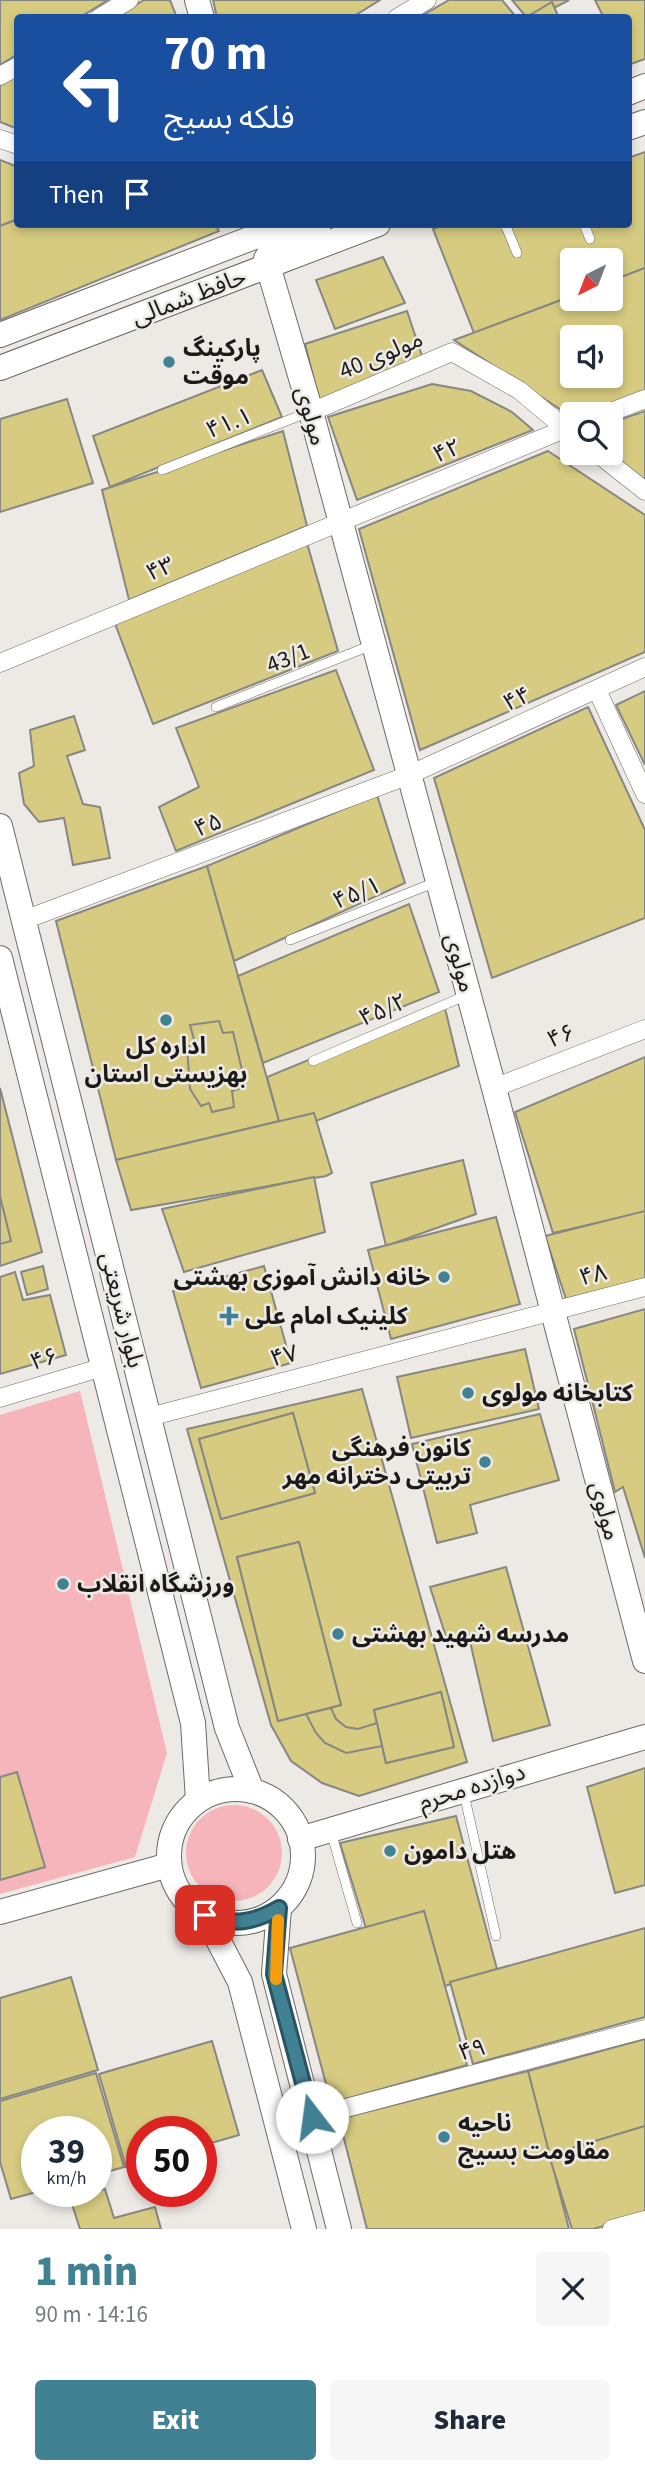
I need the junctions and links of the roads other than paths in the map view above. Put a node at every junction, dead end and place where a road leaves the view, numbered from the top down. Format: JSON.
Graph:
{"nodes":[{"id":1,"x":129,"y":0,"type":"edge"},
{"id":2,"x":427,"y":0,"type":"edge"},
{"id":3,"x":106,"y":14,"type":"edge"},
{"id":4,"x":404,"y":14,"type":"edge"},
{"id":5,"x":311,"y":228,"type":"edge"},
{"id":6,"x":368,"y":228,"type":"edge"},
{"id":7,"x":507,"y":228,"type":"edge"},
{"id":8,"x":586,"y":228,"type":"edge"},
{"id":9,"x":261,"y":229,"type":"edge"},
{"id":10,"x":590,"y":239,"type":"dead end"},
{"id":11,"x":517,"y":253,"type":"dead end"},
{"id":12,"x":268,"y":266,"type":"junction"},
{"id":13,"x":62,"y":311,"type":"junction"},
{"id":14,"x":0,"y":335,"type":"edge"},
{"id":15,"x":74,"y":341,"type":"junction"},
{"id":16,"x":0,"y":368,"type":"edge"},
{"id":17,"x":645,"y":399,"type":"edge"},
{"id":18,"x":623,"y":407,"type":"edge"},
{"id":19,"x":311,"y":412,"type":"junction"},
{"id":20,"x":560,"y":422,"type":"edge"},
{"id":21,"x":560,"y":434,"type":"edge"},
{"id":22,"x":612,"y":465,"type":"edge"},
{"id":23,"x":162,"y":470,"type":"dead end"},
{"id":24,"x":645,"y":491,"type":"edge"},
{"id":25,"x":340,"y":520,"type":"junction"},
{"id":26,"x":373,"y":644,"type":"junction"},
{"id":27,"x":0,"y":663,"type":"edge"},
{"id":28,"x":645,"y":667,"type":"edge"},
{"id":29,"x":597,"y":690,"type":"junction"},
{"id":30,"x":216,"y":707,"type":"dead end"},
{"id":31,"x":409,"y":775,"type":"junction"},
{"id":32,"x":645,"y":794,"type":"edge"},
{"id":33,"x":0,"y":826,"type":"edge"},
{"id":34,"x":438,"y":881,"type":"junction"},
{"id":35,"x":24,"y":920,"type":"junction"},
{"id":36,"x":290,"y":940,"type":"dead end"},
{"id":37,"x":0,"y":958,"type":"edge"},
{"id":38,"x":468,"y":994,"type":"junction"},
{"id":39,"x":645,"y":1029,"type":"edge"},
{"id":40,"x":313,"y":1061,"type":"dead end"},
{"id":41,"x":494,"y":1088,"type":"junction"},
{"id":42,"x":645,"y":1287,"type":"edge"},
{"id":43,"x":553,"y":1311,"type":"junction"},
{"id":44,"x":103,"y":1367,"type":"junction"},
{"id":45,"x":0,"y":1398,"type":"edge"},
{"id":46,"x":149,"y":1417,"type":"junction"},
{"id":47,"x":645,"y":1661,"type":"edge"},
{"id":48,"x":645,"y":1737,"type":"edge"},
{"id":49,"x":463,"y":1789,"type":"junction"},
{"id":50,"x":252,"y":1791,"type":"junction"},
{"id":51,"x":198,"y":1800,"type":"junction"},
{"id":52,"x":331,"y":1831,"type":"junction"},
{"id":53,"x":300,"y":1839,"type":"junction"},
{"id":54,"x":169,"y":1865,"type":"junction"},
{"id":55,"x":279,"y":1908,"type":"junction"},
{"id":56,"x":0,"y":1912,"type":"edge"},
{"id":57,"x":205,"y":1915,"type":"junction"},
{"id":58,"x":357,"y":1923,"type":"dead end"},
{"id":59,"x":496,"y":1936,"type":"dead end"},
{"id":60,"x":645,"y":2029,"type":"edge"},
{"id":61,"x":312,"y":2117,"type":"junction"},
{"id":62,"x":645,"y":2220,"type":"edge"},
{"id":63,"x":304,"y":2229,"type":"edge"},
{"id":64,"x":339,"y":2229,"type":"edge"},
{"id":65,"x":612,"y":2229,"type":"edge"}],
"edges":[{"from":1,"to":3,"type":"street"},
{"from":2,"to":4,"type":"street"},
{"from":5,"to":12,"type":"main road"},
{"from":6,"to":12,"type":"main road","name":"حافظ شمالی"},
{"from":7,"to":11,"type":"lane"},
{"from":8,"to":10,"type":"lane"},
{"from":9,"to":13,"type":"main road","name":"حافظ شمالی"},
{"from":12,"to":15,"type":"main road","name":"حافظ شمالی"},
{"from":12,"to":19,"type":"main road","name":"مولوی"},
{"from":13,"to":14,"type":"main road","name":"حافظ شمالی"},
{"from":13,"to":15,"type":"main road"},
{"from":15,"to":16,"type":"main road","name":"حافظ شمالی"},
{"from":17,"to":18,"type":"street"},
{"from":19,"to":20,"type":"street","name":"مولوی 40"},
{"from":19,"to":23,"type":"lane","name":"۴۱.۱"},
{"from":19,"to":25,"type":"main road","name":"مولوی"},
{"from":21,"to":25,"type":"street","name":"۴۲"},
{"from":22,"to":24,"type":"street"},
{"from":25,"to":26,"type":"main road","name":"مولوی"},
{"from":25,"to":27,"type":"street","name":"۴۳"},
{"from":26,"to":30,"type":"lane","name":"43/1"},
{"from":26,"to":31,"type":"main road","name":"مولوی"},
{"from":28,"to":29,"type":"street","name":"۴۴"},
{"from":29,"to":31,"type":"street","name":"۴۴"},
{"from":29,"to":32,"type":"street"},
{"from":31,"to":34,"type":"main road","name":"مولوی"},
{"from":31,"to":35,"type":"street","name":"۴۵"},
{"from":33,"to":35,"type":"main road","name":"بلوار شریعتی"},
{"from":34,"to":36,"type":"lane","name":"۴۵/۱"},
{"from":34,"to":38,"type":"main road","name":"مولوی"},
{"from":35,"to":46,"type":"main road","name":"بلوار شریعتی"},
{"from":37,"to":44,"type":"main road","name":"بلوار شریعتی"},
{"from":38,"to":40,"type":"lane","name":"۴۵/۲"},
{"from":38,"to":41,"type":"main road","name":"مولوی"},
{"from":39,"to":41,"type":"street","name":"۴۶"},
{"from":41,"to":43,"type":"main road","name":"مولوی"},
{"from":42,"to":43,"type":"street","name":"۴۸"},
{"from":43,"to":46,"type":"street","name":"۴۷"},
{"from":43,"to":47,"type":"main road","name":"مولوی"},
{"from":44,"to":45,"type":"street","name":"۴۶"},
{"from":44,"to":51,"type":"main road","name":"بلوار شریعتی"},
{"from":46,"to":50,"type":"main road","name":"بلوار شریعتی"},
{"from":48,"to":49,"type":"main road","name":"دوازده محرم"},
{"from":49,"to":52,"type":"main road","name":"دوازده محرم"},
{"from":49,"to":59,"type":"lane"},
{"from":50,"to":51,"type":"main road"},
{"from":50,"to":53,"type":"main road"},
{"from":51,"to":54,"type":"main road"},
{"from":52,"to":53,"type":"main road","name":"دوازده محرم"},
{"from":52,"to":58,"type":"lane"},
{"from":53,"to":55,"type":"main road"},
{"from":54,"to":56,"type":"main road"},
{"from":54,"to":57,"type":"main road"},
{"from":55,"to":57,"type":"main road"},
{"from":55,"to":61,"type":"main road"},
{"from":57,"to":63,"type":"main road"},
{"from":60,"to":61,"type":"street","name":"۴۹"},
{"from":61,"to":64,"type":"main road"},
{"from":62,"to":65,"type":"street"}]}
